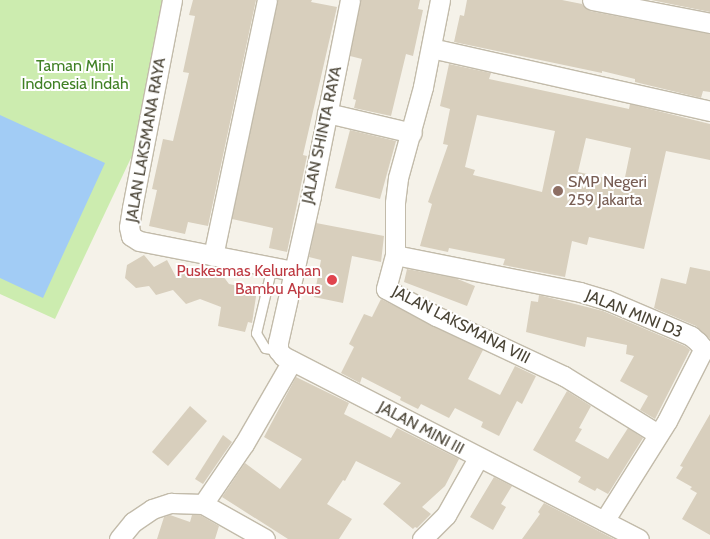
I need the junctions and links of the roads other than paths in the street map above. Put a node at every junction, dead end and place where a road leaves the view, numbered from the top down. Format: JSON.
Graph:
{"nodes":[{"id":1,"x":172,"y":0,"type":"edge"},
{"id":2,"x":267,"y":0,"type":"edge"},
{"id":3,"x":350,"y":0,"type":"edge"},
{"id":4,"x":440,"y":0,"type":"edge"},
{"id":5,"x":592,"y":0,"type":"edge"},
{"id":6,"x":710,"y":23,"type":"edge"},
{"id":7,"x":431,"y":48,"type":"junction"},
{"id":8,"x":710,"y":111,"type":"edge"},
{"id":9,"x":327,"y":113,"type":"junction"},
{"id":10,"x":412,"y":133,"type":"junction"},
{"id":11,"x":395,"y":255,"type":"junction"},
{"id":12,"x":213,"y":256,"type":"junction"},
{"id":13,"x":272,"y":266,"type":"junction"},
{"id":14,"x":293,"y":270,"type":"junction"},
{"id":15,"x":285,"y":355,"type":"junction"},
{"id":16,"x":658,"y":434,"type":"junction"},
{"id":17,"x":478,"y":458,"type":"junction"},
{"id":18,"x":203,"y":504,"type":"junction"},
{"id":19,"x":604,"y":521,"type":"junction"},
{"id":20,"x":119,"y":539,"type":"edge"},
{"id":21,"x":265,"y":539,"type":"edge"},
{"id":22,"x":422,"y":539,"type":"edge"},
{"id":23,"x":639,"y":539,"type":"edge"}],
"edges":[{"from":1,"to":12,"type":"street","name":"JALAN LAKSMANA RAYA"},
{"from":2,"to":12,"type":"street"},
{"from":3,"to":9,"type":"street","name":"JALAN SHINTA RAYA"},
{"from":4,"to":7,"type":"street","name":"JALAN LAKSMANA VIII"},
{"from":5,"to":6,"type":"street"},
{"from":7,"to":8,"type":"street"},
{"from":7,"to":10,"type":"street","name":"JALAN LAKSMANA VIII"},
{"from":9,"to":10,"type":"street"},
{"from":9,"to":14,"type":"street","name":"JALAN SHINTA RAYA"},
{"from":10,"to":11,"type":"street","name":"JALAN LAKSMANA VIII"},
{"from":11,"to":16,"type":"street","name":"JALAN LAKSMANA VIII"},
{"from":11,"to":16,"type":"street","name":"JALAN MINI D3"},
{"from":12,"to":13,"type":"street","name":"JALAN LAKSMANA RAYA"},
{"from":13,"to":14,"type":"street","name":"JALAN LAKSMANA RAYA"},
{"from":13,"to":15,"type":"lane"},
{"from":14,"to":15,"type":"street"},
{"from":15,"to":17,"type":"street","name":"JALAN MINI III"},
{"from":15,"to":18,"type":"street"},
{"from":16,"to":19,"type":"street","name":"JALAN MINI D3"},
{"from":17,"to":19,"type":"street","name":"JALAN MINI III"},
{"from":17,"to":22,"type":"street"},
{"from":18,"to":20,"type":"street"},
{"from":18,"to":21,"type":"street"},
{"from":19,"to":23,"type":"street","name":"JALAN MINI III"}]}
